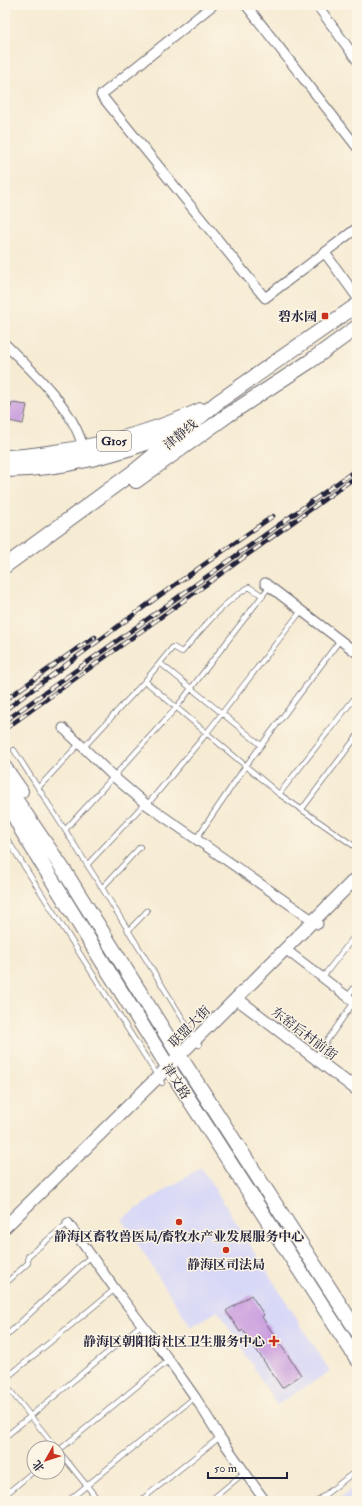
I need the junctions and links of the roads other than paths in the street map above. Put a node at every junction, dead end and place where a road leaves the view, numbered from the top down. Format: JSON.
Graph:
{"nodes":[{"id":1,"x":213,"y":5,"type":"edge"},
{"id":2,"x":246,"y":5,"type":"edge"},
{"id":3,"x":317,"y":5,"type":"edge"},
{"id":4,"x":201,"y":8,"type":"edge"},
{"id":5,"x":357,"y":60,"type":"edge"},
{"id":6,"x":357,"y":147,"type":"edge"},
{"id":7,"x":357,"y":228,"type":"edge"},
{"id":8,"x":325,"y":253,"type":"junction"},
{"id":9,"x":357,"y":297,"type":"edge"},
{"id":10,"x":357,"y":305,"type":"edge"},
{"id":11,"x":357,"y":327,"type":"edge"},
{"id":12,"x":5,"y":344,"type":"edge"},
{"id":13,"x":218,"y":402,"type":"junction"},
{"id":14,"x":228,"y":415,"type":"junction"},
{"id":15,"x":184,"y":430,"type":"junction"},
{"id":16,"x":84,"y":453,"type":"junction"},
{"id":17,"x":5,"y":457,"type":"edge"},
{"id":18,"x":5,"y":470,"type":"edge"},
{"id":19,"x":5,"y":566,"type":"edge"},
{"id":20,"x":5,"y":576,"type":"edge"},
{"id":21,"x":267,"y":585,"type":"joint"},
{"id":22,"x":263,"y":596,"type":"junction"},
{"id":23,"x":301,"y":611,"type":"junction"},
{"id":24,"x":340,"y":640,"type":"junction"},
{"id":25,"x":357,"y":653,"type":"edge"},
{"id":26,"x":160,"y":663,"type":"junction"},
{"id":27,"x":145,"y":681,"type":"junction"},
{"id":28,"x":192,"y":689,"type":"junction"},
{"id":29,"x":357,"y":695,"type":"edge"},
{"id":30,"x":176,"y":708,"type":"junction"},
{"id":31,"x":222,"y":714,"type":"junction"},
{"id":32,"x":63,"y":728,"type":"dead end"},
{"id":33,"x":206,"y":734,"type":"junction"},
{"id":34,"x":357,"y":736,"type":"edge"},
{"id":35,"x":262,"y":745,"type":"junction"},
{"id":36,"x":81,"y":746,"type":"junction"},
{"id":37,"x":14,"y":750,"type":"dead end"},
{"id":38,"x":245,"y":767,"type":"junction"},
{"id":39,"x":5,"y":768,"type":"edge"},
{"id":40,"x":114,"y":777,"type":"junction"},
{"id":41,"x":5,"y":784,"type":"edge"},
{"id":42,"x":38,"y":788,"type":"junction"},
{"id":43,"x":279,"y":794,"type":"junction"},
{"id":44,"x":5,"y":798,"type":"edge"},
{"id":45,"x":146,"y":804,"type":"junction"},
{"id":46,"x":302,"y":809,"type":"junction"},
{"id":47,"x":5,"y":811,"type":"edge"},
{"id":48,"x":65,"y":830,"type":"junction"},
{"id":49,"x":22,"y":831,"type":"junction"},
{"id":50,"x":5,"y":836,"type":"edge"},
{"id":51,"x":196,"y":839,"type":"junction"},
{"id":52,"x":140,"y":847,"type":"dead end"},
{"id":53,"x":357,"y":848,"type":"edge"},
{"id":54,"x":87,"y":865,"type":"junction"},
{"id":55,"x":65,"y":872,"type":"junction"},
{"id":56,"x":356,"y":881,"type":"edge"},
{"id":57,"x":102,"y":888,"type":"junction"},
{"id":58,"x":147,"y":911,"type":"dead end"},
{"id":59,"x":316,"y":922,"type":"junction"},
{"id":60,"x":128,"y":931,"type":"junction"},
{"id":61,"x":357,"y":933,"type":"edge"},
{"id":62,"x":287,"y":951,"type":"junction"},
{"id":63,"x":322,"y":978,"type":"junction"},
{"id":64,"x":357,"y":984,"type":"edge"},
{"id":65,"x":238,"y":1000,"type":"junction"},
{"id":66,"x":353,"y":1001,"type":"edge"},
{"id":67,"x":197,"y":1042,"type":"junction"},
{"id":68,"x":181,"y":1058,"type":"junction"},
{"id":69,"x":315,"y":1058,"type":"junction"},
{"id":70,"x":357,"y":1072,"type":"edge"},
{"id":71,"x":165,"y":1075,"type":"junction"},
{"id":72,"x":353,"y":1087,"type":"edge"},
{"id":73,"x":68,"y":1223,"type":"joint"},
{"id":74,"x":5,"y":1227,"type":"edge"},
{"id":75,"x":5,"y":1233,"type":"edge"},
{"id":76,"x":91,"y":1256,"type":"junction"},
{"id":77,"x":5,"y":1284,"type":"edge"},
{"id":78,"x":115,"y":1289,"type":"junction"},
{"id":79,"x":142,"y":1324,"type":"junction"},
{"id":80,"x":357,"y":1331,"type":"edge"},
{"id":81,"x":5,"y":1337,"type":"edge"},
{"id":82,"x":357,"y":1359,"type":"edge"},
{"id":83,"x":169,"y":1360,"type":"junction"},
{"id":84,"x":5,"y":1379,"type":"edge"},
{"id":85,"x":5,"y":1384,"type":"edge"},
{"id":86,"x":196,"y":1396,"type":"junction"},
{"id":87,"x":30,"y":1416,"type":"junction"},
{"id":88,"x":5,"y":1436,"type":"edge"},
{"id":89,"x":220,"y":1437,"type":"junction"},
{"id":90,"x":50,"y":1440,"type":"edge"},
{"id":91,"x":66,"y":1444,"type":"edge"},
{"id":92,"x":66,"y":1461,"type":"edge"},
{"id":93,"x":357,"y":1470,"type":"edge"},
{"id":94,"x":245,"y":1472,"type":"junction"},
{"id":95,"x":26,"y":1478,"type":"edge"},
{"id":96,"x":86,"y":1486,"type":"junction"},
{"id":97,"x":5,"y":1495,"type":"edge"},
{"id":98,"x":68,"y":1501,"type":"edge"},
{"id":99,"x":99,"y":1501,"type":"edge"},
{"id":100,"x":140,"y":1501,"type":"edge"},
{"id":101,"x":210,"y":1501,"type":"edge"},
{"id":102,"x":265,"y":1501,"type":"edge"},
{"id":103,"x":318,"y":1501,"type":"edge"}],
"edges":[{"from":1,"to":4,"type":"street"},
{"from":2,"to":6,"type":"street"},
{"from":3,"to":5,"type":"street"},
{"from":4,"to":8,"type":"street"},
{"from":7,"to":8,"type":"street"},
{"from":8,"to":9,"type":"street"},
{"from":10,"to":13,"type":"main road","name":"津静线","number":"G105"},
{"from":11,"to":14,"type":"main road","name":"津静线"},
{"from":12,"to":16,"type":"street"},
{"from":13,"to":15,"type":"main road","name":"津静线"},
{"from":13,"to":16,"type":"main road","number":"G105"},
{"from":14,"to":15,"type":"main road"},
{"from":14,"to":20,"type":"main road","name":"津静线"},
{"from":15,"to":16,"type":"main road"},
{"from":15,"to":19,"type":"main road","name":"津静线"},
{"from":16,"to":17,"type":"main road","number":"G105"},
{"from":16,"to":18,"type":"main road"},
{"from":21,"to":22,"type":"lane"},
{"from":21,"to":23,"type":"street"},
{"from":22,"to":26,"type":"lane"},
{"from":22,"to":28,"type":"lane"},
{"from":23,"to":24,"type":"street"},
{"from":23,"to":31,"type":"lane"},
{"from":24,"to":25,"type":"street"},
{"from":24,"to":35,"type":"lane"},
{"from":26,"to":27,"type":"lane"},
{"from":26,"to":28,"type":"lane"},
{"from":27,"to":30,"type":"lane"},
{"from":27,"to":36,"type":"lane"},
{"from":28,"to":30,"type":"lane"},
{"from":28,"to":31,"type":"lane"},
{"from":29,"to":43,"type":"lane"},
{"from":30,"to":33,"type":"lane"},
{"from":30,"to":40,"type":"lane"},
{"from":31,"to":33,"type":"lane"},
{"from":31,"to":35,"type":"lane"},
{"from":32,"to":36,"type":"street"},
{"from":33,"to":38,"type":"lane"},
{"from":33,"to":45,"type":"lane"},
{"from":34,"to":46,"type":"lane"},
{"from":35,"to":38,"type":"lane"},
{"from":36,"to":40,"type":"street"},
{"from":36,"to":42,"type":"lane"},
{"from":37,"to":42,"type":"lane"},
{"from":38,"to":43,"type":"lane"},
{"from":38,"to":51,"type":"lane"},
{"from":39,"to":55,"type":"main road"},
{"from":40,"to":45,"type":"street"},
{"from":40,"to":48,"type":"lane"},
{"from":41,"to":55,"type":"main road","name":"津文路"},
{"from":42,"to":48,"type":"lane"},
{"from":43,"to":46,"type":"lane"},
{"from":44,"to":49,"type":"main road","name":"津文路"},
{"from":45,"to":51,"type":"street"},
{"from":45,"to":54,"type":"lane"},
{"from":46,"to":53,"type":"lane"},
{"from":47,"to":49,"type":"main road"},
{"from":48,"to":54,"type":"lane"},
{"from":49,"to":71,"type":"main road","name":"津文路"},
{"from":50,"to":71,"type":"lane"},
{"from":51,"to":59,"type":"street"},
{"from":52,"to":57,"type":"lane"},
{"from":54,"to":57,"type":"lane"},
{"from":55,"to":68,"type":"main road","name":"津文路"},
{"from":56,"to":59,"type":"main road","name":"联盟大街"},
{"from":57,"to":60,"type":"lane"},
{"from":58,"to":60,"type":"lane"},
{"from":59,"to":62,"type":"main road","name":"联盟大街"},
{"from":60,"to":67,"type":"lane"},
{"from":61,"to":63,"type":"lane"},
{"from":62,"to":63,"type":"street"},
{"from":62,"to":65,"type":"main road","name":"联盟大街"},
{"from":63,"to":66,"type":"street"},
{"from":64,"to":66,"type":"lane"},
{"from":65,"to":67,"type":"main road","name":"联盟大街"},
{"from":65,"to":69,"type":"street","name":"东窑后村前街"},
{"from":66,"to":69,"type":"lane"},
{"from":67,"to":68,"type":"main road","name":"联盟大街"},
{"from":68,"to":71,"type":"main road","name":"联盟大街"},
{"from":68,"to":80,"type":"main road","name":"津文路"},
{"from":69,"to":72,"type":"street","name":"东窑后村前街"},
{"from":70,"to":72,"type":"lane"},
{"from":71,"to":74,"type":"main road","name":"联盟大街"},
{"from":71,"to":75,"type":"main road"},
{"from":71,"to":82,"type":"main road","name":"津文路"},
{"from":73,"to":76,"type":"street"},
{"from":73,"to":77,"type":"lane"},
{"from":76,"to":78,"type":"street"},
{"from":76,"to":81,"type":"lane"},
{"from":78,"to":79,"type":"street"},
{"from":78,"to":84,"type":"lane"},
{"from":79,"to":83,"type":"street"},
{"from":79,"to":87,"type":"lane"},
{"from":83,"to":86,"type":"street"},
{"from":83,"to":91,"type":"lane"},
{"from":85,"to":87,"type":"lane"},
{"from":86,"to":89,"type":"street"},
{"from":86,"to":96,"type":"lane"},
{"from":87,"to":88,"type":"lane"},
{"from":87,"to":90,"type":"lane"},
{"from":89,"to":94,"type":"street"},
{"from":89,"to":100,"type":"lane"},
{"from":92,"to":96,"type":"lane"},
{"from":93,"to":103,"type":"lane"},
{"from":94,"to":101,"type":"lane"},
{"from":94,"to":102,"type":"street"},
{"from":95,"to":97,"type":"lane"},
{"from":96,"to":98,"type":"lane"},
{"from":96,"to":99,"type":"lane"}]}
